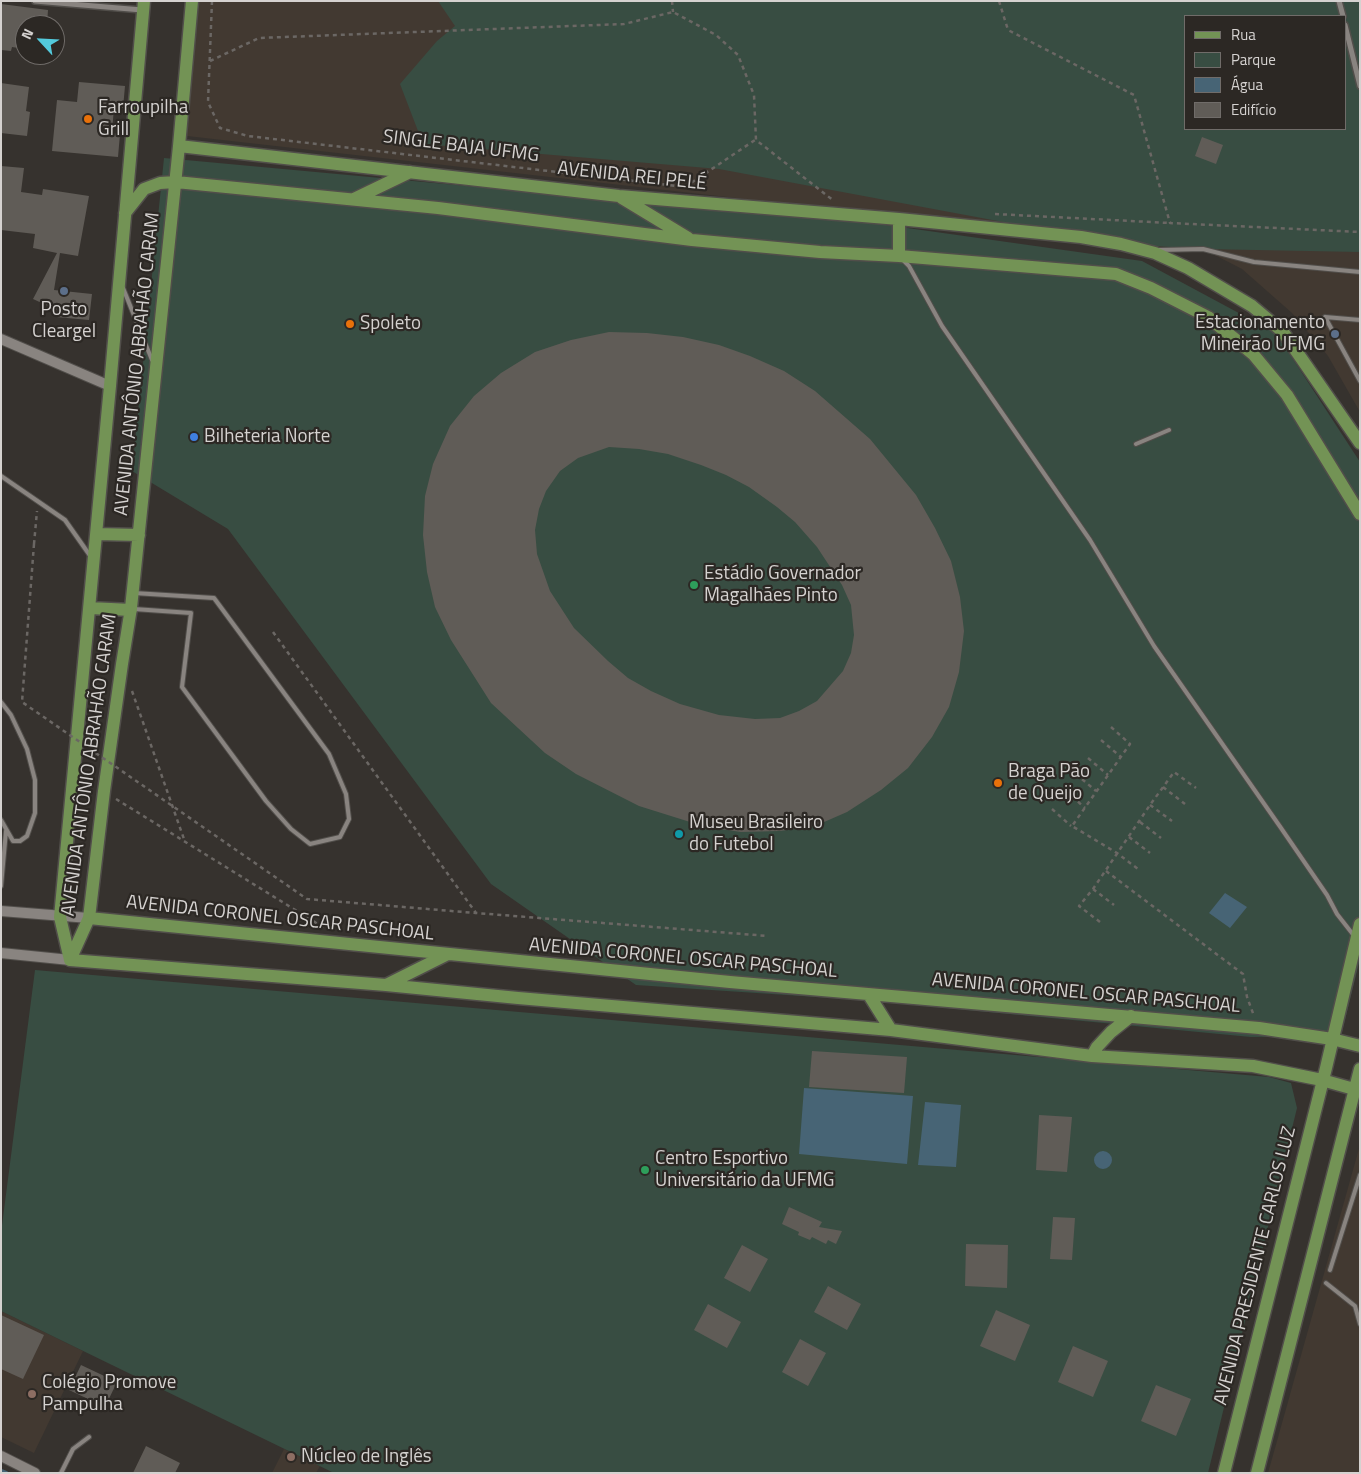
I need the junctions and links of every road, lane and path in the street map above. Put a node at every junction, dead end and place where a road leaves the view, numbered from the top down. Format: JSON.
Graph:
{"nodes":[{"id":1,"x":35,"y":1,"type":"edge"},
{"id":2,"x":192,"y":1,"type":"edge"},
{"id":3,"x":212,"y":1,"type":"edge"},
{"id":4,"x":672,"y":1,"type":"edge"},
{"id":5,"x":999,"y":1,"type":"edge"},
{"id":6,"x":1339,"y":1,"type":"edge"},
{"id":7,"x":143,"y":5,"type":"edge"},
{"id":8,"x":673,"y":12,"type":"junction"},
{"id":9,"x":1342,"y":15,"type":"edge"},
{"id":10,"x":1346,"y":29,"type":"edge"},
{"id":11,"x":210,"y":60,"type":"junction"},
{"id":12,"x":1360,"y":86,"type":"edge"},
{"id":13,"x":756,"y":140,"type":"junction"},
{"id":14,"x":179,"y":146,"type":"junction"},
{"id":15,"x":410,"y":172,"type":"junction"},
{"id":16,"x":176,"y":182,"type":"junction"},
{"id":17,"x":619,"y":196,"type":"junction"},
{"id":18,"x":353,"y":199,"type":"junction"},
{"id":19,"x":841,"y":206,"type":"dead end"},
{"id":20,"x":125,"y":213,"type":"junction"},
{"id":21,"x":991,"y":214,"type":"dead end"},
{"id":22,"x":899,"y":219,"type":"junction"},
{"id":23,"x":1170,"y":223,"type":"junction"},
{"id":24,"x":1360,"y":232,"type":"edge"},
{"id":25,"x":692,"y":240,"type":"junction"},
{"id":26,"x":1144,"y":250,"type":"junction"},
{"id":27,"x":899,"y":256,"type":"junction"},
{"id":28,"x":1360,"y":272,"type":"edge"},
{"id":29,"x":119,"y":279,"type":"junction"},
{"id":30,"x":1360,"y":320,"type":"edge"},
{"id":31,"x":1,"y":339,"type":"edge"},
{"id":32,"x":156,"y":369,"type":"junction"},
{"id":33,"x":1360,"y":381,"type":"edge"},
{"id":34,"x":110,"y":386,"type":"junction"},
{"id":35,"x":1168,"y":430,"type":"dead end"},
{"id":36,"x":1360,"y":442,"type":"edge"},
{"id":37,"x":1136,"y":444,"type":"dead end"},
{"id":38,"x":1,"y":476,"type":"edge"},
{"id":39,"x":38,"y":502,"type":"junction"},
{"id":40,"x":1360,"y":514,"type":"edge"},
{"id":41,"x":97,"y":534,"type":"junction"},
{"id":42,"x":139,"y":535,"type":"junction"},
{"id":43,"x":94,"y":562,"type":"junction"},
{"id":44,"x":133,"y":592,"type":"junction"},
{"id":45,"x":90,"y":608,"type":"junction"},
{"id":46,"x":131,"y":609,"type":"junction"},
{"id":47,"x":273,"y":632,"type":"dead end"},
{"id":48,"x":122,"y":664,"type":"junction"},
{"id":49,"x":1,"y":702,"type":"edge"},
{"id":50,"x":1111,"y":727,"type":"dead end"},
{"id":51,"x":1101,"y":740,"type":"dead end"},
{"id":52,"x":1121,"y":757,"type":"junction"},
{"id":53,"x":1088,"y":758,"type":"dead end"},
{"id":54,"x":1076,"y":774,"type":"dead end"},
{"id":55,"x":1108,"y":775,"type":"junction"},
{"id":56,"x":1163,"y":787,"type":"junction"},
{"id":57,"x":1196,"y":788,"type":"dead end"},
{"id":58,"x":104,"y":791,"type":"junction"},
{"id":59,"x":1066,"y":791,"type":"dead end"},
{"id":60,"x":1096,"y":791,"type":"junction"},
{"id":61,"x":1185,"y":804,"type":"dead end"},
{"id":62,"x":1150,"y":805,"type":"junction"},
{"id":63,"x":1086,"y":808,"type":"junction"},
{"id":64,"x":1052,"y":809,"type":"dead end"},
{"id":65,"x":1,"y":820,"type":"edge"},
{"id":66,"x":1172,"y":821,"type":"dead end"},
{"id":67,"x":1140,"y":822,"type":"junction"},
{"id":68,"x":1072,"y":826,"type":"junction"},
{"id":69,"x":6,"y":830,"type":"junction"},
{"id":70,"x":1129,"y":837,"type":"junction"},
{"id":71,"x":1162,"y":838,"type":"dead end"},
{"id":72,"x":185,"y":842,"type":"junction"},
{"id":73,"x":1117,"y":853,"type":"junction"},
{"id":74,"x":1150,"y":853,"type":"dead end"},
{"id":75,"x":1138,"y":869,"type":"dead end"},
{"id":76,"x":1106,"y":871,"type":"junction"},
{"id":77,"x":1,"y":886,"type":"edge"},
{"id":78,"x":1093,"y":889,"type":"junction"},
{"id":79,"x":1114,"y":905,"type":"dead end"},
{"id":80,"x":1,"y":911,"type":"edge"},
{"id":81,"x":476,"y":913,"type":"junction"},
{"id":82,"x":60,"y":917,"type":"junction"},
{"id":83,"x":89,"y":918,"type":"junction"},
{"id":84,"x":1100,"y":922,"type":"dead end"},
{"id":85,"x":1360,"y":924,"type":"edge"},
{"id":86,"x":329,"y":930,"type":"dead end"},
{"id":87,"x":768,"y":936,"type":"dead end"},
{"id":88,"x":1356,"y":939,"type":"junction"},
{"id":89,"x":1,"y":953,"type":"edge"},
{"id":90,"x":446,"y":955,"type":"junction"},
{"id":91,"x":70,"y":960,"type":"junction"},
{"id":92,"x":386,"y":985,"type":"junction"},
{"id":93,"x":869,"y":995,"type":"junction"},
{"id":94,"x":1131,"y":1016,"type":"junction"},
{"id":95,"x":1259,"y":1028,"type":"junction"},
{"id":96,"x":891,"y":1030,"type":"junction"},
{"id":97,"x":1332,"y":1039,"type":"junction"},
{"id":98,"x":1360,"y":1046,"type":"edge"},
{"id":99,"x":1092,"y":1056,"type":"junction"},
{"id":100,"x":1359,"y":1071,"type":"edge"},
{"id":101,"x":1324,"y":1074,"type":"junction"},
{"id":102,"x":1354,"y":1089,"type":"junction"},
{"id":103,"x":1360,"y":1175,"type":"edge"},
{"id":104,"x":1330,"y":1270,"type":"dead end"},
{"id":105,"x":1326,"y":1283,"type":"dead end"},
{"id":106,"x":1360,"y":1324,"type":"edge"},
{"id":107,"x":89,"y":1437,"type":"dead end"},
{"id":108,"x":1,"y":1456,"type":"edge"},
{"id":109,"x":35,"y":1473,"type":"edge"},
{"id":110,"x":61,"y":1473,"type":"edge"},
{"id":111,"x":1224,"y":1473,"type":"edge"},
{"id":112,"x":1257,"y":1473,"type":"edge"}],
"edges":[{"from":1,"to":7,"type":"street"},
{"from":2,"to":14,"type":"main road","name":"AVENIDA ANTÔNIO ABRAHÃO CARAM"},
{"from":3,"to":11,"type":"path","name":"SINGLE BAJA UFMG"},
{"from":4,"to":8,"type":"path"},
{"from":5,"to":23,"type":"path"},
{"from":6,"to":9,"type":"street"},
{"from":7,"to":20,"type":"main road","name":"AVENIDA ANTÔNIO ABRAHÃO CARAM"},
{"from":8,"to":11,"type":"path"},
{"from":8,"to":13,"type":"path"},
{"from":10,"to":12,"type":"street"},
{"from":11,"to":13,"type":"path","name":"SINGLE BAJA UFMG"},
{"from":13,"to":19,"type":"path"},
{"from":14,"to":15,"type":"main road","name":"AVENIDA REI PELÉ"},
{"from":14,"to":16,"type":"main road","name":"AVENIDA ANTÔNIO ABRAHÃO CARAM"},
{"from":15,"to":17,"type":"main road","name":"AVENIDA REI PELÉ"},
{"from":15,"to":18,"type":"main road"},
{"from":16,"to":18,"type":"main road"},
{"from":16,"to":20,"type":"main road"},
{"from":16,"to":32,"type":"main road","name":"AVENIDA ANTÔNIO ABRAHÃO CARAM"},
{"from":17,"to":22,"type":"main road","name":"AVENIDA REI PELÉ"},
{"from":17,"to":25,"type":"main road"},
{"from":18,"to":25,"type":"main road"},
{"from":20,"to":29,"type":"main road","name":"AVENIDA ANTÔNIO ABRAHÃO CARAM"},
{"from":21,"to":23,"type":"path"},
{"from":22,"to":26,"type":"main road","name":"AVENIDA REI PELÉ"},
{"from":22,"to":27,"type":"main road"},
{"from":23,"to":24,"type":"path"},
{"from":25,"to":27,"type":"main road"},
{"from":26,"to":28,"type":"lane"},
{"from":26,"to":36,"type":"main road"},
{"from":27,"to":40,"type":"main road"},
{"from":27,"to":88,"type":"lane"},
{"from":29,"to":32,"type":"lane"},
{"from":29,"to":34,"type":"main road","name":"AVENIDA ANTÔNIO ABRAHÃO CARAM"},
{"from":30,"to":33,"type":"lane"},
{"from":31,"to":34,"type":"street"},
{"from":32,"to":42,"type":"main road","name":"AVENIDA ANTÔNIO ABRAHÃO CARAM"},
{"from":34,"to":41,"type":"main road","name":"AVENIDA ANTÔNIO ABRAHÃO CARAM"},
{"from":35,"to":37,"type":"lane"},
{"from":38,"to":39,"type":"lane"},
{"from":39,"to":43,"type":"lane"},
{"from":39,"to":81,"type":"path","bridge":true},
{"from":41,"to":42,"type":"main road"},
{"from":41,"to":43,"type":"main road","name":"AVENIDA ANTÔNIO ABRAHÃO CARAM"},
{"from":42,"to":44,"type":"main road","name":"AVENIDA ANTÔNIO ABRAHÃO CARAM"},
{"from":43,"to":45,"type":"main road","name":"AVENIDA ANTÔNIO ABRAHÃO CARAM"},
{"from":44,"to":46,"type":"main road","name":"AVENIDA ANTÔNIO ABRAHÃO CARAM"},
{"from":44,"to":46,"type":"lane"},
{"from":45,"to":46,"type":"main road"},
{"from":45,"to":82,"type":"main road","name":"AVENIDA ANTÔNIO ABRAHÃO CARAM"},
{"from":46,"to":48,"type":"main road","name":"AVENIDA ANTÔNIO ABRAHÃO CARAM"},
{"from":47,"to":81,"type":"path"},
{"from":48,"to":58,"type":"main road","name":"AVENIDA ANTÔNIO ABRAHÃO CARAM"},
{"from":48,"to":72,"type":"path"},
{"from":49,"to":69,"type":"lane"},
{"from":50,"to":52,"type":"path"},
{"from":51,"to":52,"type":"path"},
{"from":52,"to":55,"type":"path"},
{"from":53,"to":55,"type":"path"},
{"from":54,"to":60,"type":"path"},
{"from":55,"to":60,"type":"path"},
{"from":56,"to":57,"type":"path"},
{"from":56,"to":61,"type":"path"},
{"from":56,"to":62,"type":"path"},
{"from":58,"to":72,"type":"path"},
{"from":58,"to":83,"type":"main road","name":"AVENIDA ANTÔNIO ABRAHÃO CARAM"},
{"from":59,"to":63,"type":"path"},
{"from":60,"to":63,"type":"path"},
{"from":62,"to":66,"type":"path"},
{"from":62,"to":67,"type":"path"},
{"from":63,"to":68,"type":"path"},
{"from":64,"to":68,"type":"path"},
{"from":65,"to":69,"type":"lane"},
{"from":67,"to":70,"type":"path"},
{"from":67,"to":71,"type":"path"},
{"from":68,"to":73,"type":"path"},
{"from":69,"to":77,"type":"lane"},
{"from":70,"to":73,"type":"path"},
{"from":70,"to":74,"type":"path"},
{"from":72,"to":86,"type":"path"},
{"from":73,"to":75,"type":"path"},
{"from":73,"to":76,"type":"path"},
{"from":76,"to":78,"type":"path"},
{"from":76,"to":95,"type":"path"},
{"from":78,"to":79,"type":"path"},
{"from":78,"to":84,"type":"path"},
{"from":80,"to":82,"type":"street","name":"AVENIDA CORONEL OSCAR PASCHOAL"},
{"from":81,"to":87,"type":"path"},
{"from":82,"to":83,"type":"street","name":"AVENIDA CORONEL OSCAR PASCHOAL"},
{"from":82,"to":91,"type":"main road","name":"AVENIDA ANTÔNIO ABRAHÃO CARAM"},
{"from":83,"to":90,"type":"main road","name":"AVENIDA CORONEL OSCAR PASCHOAL"},
{"from":83,"to":91,"type":"main road","name":"AVENIDA ANTÔNIO ABRAHÃO CARAM"},
{"from":85,"to":88,"type":"main road","name":"AVENIDA PRESIDENTE CARLOS LUZ"},
{"from":88,"to":97,"type":"main road","name":"AVENIDA PRESIDENTE CARLOS LUZ"},
{"from":89,"to":91,"type":"street"},
{"from":90,"to":92,"type":"main road"},
{"from":90,"to":93,"type":"main road","name":"AVENIDA CORONEL OSCAR PASCHOAL"},
{"from":91,"to":92,"type":"main road"},
{"from":92,"to":96,"type":"main road"},
{"from":93,"to":94,"type":"main road","name":"AVENIDA CORONEL OSCAR PASCHOAL"},
{"from":93,"to":96,"type":"main road"},
{"from":94,"to":95,"type":"main road","name":"AVENIDA CORONEL OSCAR PASCHOAL"},
{"from":94,"to":99,"type":"main road"},
{"from":95,"to":97,"type":"main road","name":"AVENIDA CORONEL OSCAR PASCHOAL"},
{"from":96,"to":99,"type":"main road"},
{"from":97,"to":98,"type":"main road","name":"AVENIDA CORONEL OSCAR PASCHOAL"},
{"from":97,"to":101,"type":"main road","name":"AVENIDA PRESIDENTE CARLOS LUZ"},
{"from":99,"to":101,"type":"main road"},
{"from":100,"to":102,"type":"main road"},
{"from":101,"to":102,"type":"main road"},
{"from":101,"to":111,"type":"main road","name":"AVENIDA PRESIDENTE CARLOS LUZ"},
{"from":102,"to":112,"type":"main road"},
{"from":103,"to":104,"type":"lane"},
{"from":105,"to":106,"type":"lane"},
{"from":107,"to":110,"type":"lane"},
{"from":108,"to":109,"type":"street"}]}
